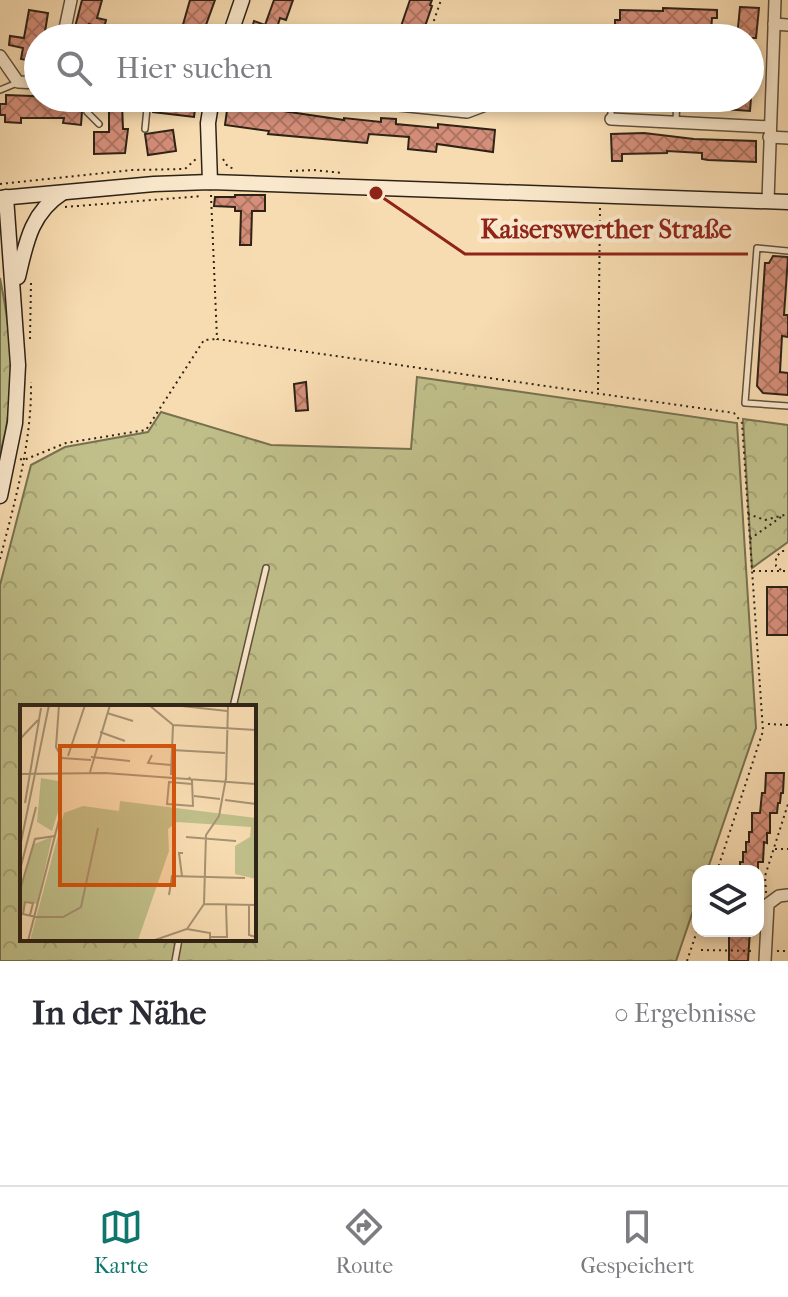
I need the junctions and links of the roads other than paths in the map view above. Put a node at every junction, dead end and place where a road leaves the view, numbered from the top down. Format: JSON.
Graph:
{"nodes":[{"id":1,"x":71,"y":0,"type":"edge"},
{"id":2,"x":242,"y":0,"type":"edge"},
{"id":3,"x":775,"y":0,"type":"edge"},
{"id":4,"x":66,"y":24,"type":"edge"},
{"id":5,"x":234,"y":24,"type":"edge"},
{"id":6,"x":774,"y":24,"type":"junction"},
{"id":7,"x":788,"y":25,"type":"edge"},
{"id":8,"x":0,"y":56,"type":"edge"},
{"id":9,"x":18,"y":82,"type":"junction"},
{"id":10,"x":24,"y":82,"type":"edge"},
{"id":11,"x":0,"y":90,"type":"edge"},
{"id":12,"x":87,"y":112,"type":"edge"},
{"id":13,"x":147,"y":112,"type":"edge"},
{"id":14,"x":210,"y":112,"type":"edge"},
{"id":15,"x":611,"y":112,"type":"edge"},
{"id":16,"x":676,"y":112,"type":"edge"},
{"id":17,"x":611,"y":119,"type":"joint"},
{"id":18,"x":676,"y":122,"type":"junction"},
{"id":19,"x":99,"y":124,"type":"dead end"},
{"id":20,"x":145,"y":129,"type":"dead end"},
{"id":21,"x":769,"y":132,"type":"junction"},
{"id":22,"x":788,"y":138,"type":"edge"},
{"id":23,"x":210,"y":187,"type":"junction"},
{"id":24,"x":2,"y":193,"type":"edge"},
{"id":25,"x":62,"y":193,"type":"junction"},
{"id":26,"x":768,"y":201,"type":"junction"},
{"id":27,"x":788,"y":202,"type":"edge"},
{"id":28,"x":788,"y":251,"type":"edge"},
{"id":29,"x":0,"y":256,"type":"edge"},
{"id":30,"x":14,"y":293,"type":"junction"},
{"id":31,"x":788,"y":406,"type":"edge"},
{"id":32,"x":0,"y":496,"type":"edge"},
{"id":33,"x":266,"y":568,"type":"dead end"},
{"id":34,"x":233,"y":705,"type":"edge"},
{"id":35,"x":788,"y":895,"type":"edge"},
{"id":36,"x":179,"y":941,"type":"edge"},
{"id":37,"x":765,"y":956,"type":"edge"},
{"id":38,"x":175,"y":961,"type":"edge"}],
"edges":[{"from":1,"to":4,"type":"street"},
{"from":2,"to":5,"type":"main road"},
{"from":3,"to":6,"type":"street"},
{"from":6,"to":7,"type":"street"},
{"from":6,"to":21,"type":"street"},
{"from":8,"to":9,"type":"street"},
{"from":9,"to":10,"type":"street"},
{"from":9,"to":11,"type":"lane"},
{"from":12,"to":19,"type":"lane"},
{"from":13,"to":20,"type":"lane"},
{"from":14,"to":23,"type":"main road"},
{"from":15,"to":17,"type":"lane"},
{"from":16,"to":18,"type":"lane"},
{"from":17,"to":18,"type":"street"},
{"from":18,"to":21,"type":"street"},
{"from":21,"to":22,"type":"street"},
{"from":21,"to":26,"type":"street"},
{"from":23,"to":25,"type":"main road"},
{"from":23,"to":26,"type":"main road"},
{"from":24,"to":25,"type":"main road"},
{"from":24,"to":30,"type":"main road"},
{"from":25,"to":30,"type":"main road"},
{"from":26,"to":27,"type":"main road"},
{"from":28,"to":31,"type":"lane"},
{"from":29,"to":30,"type":"main road"},
{"from":30,"to":32,"type":"main road"},
{"from":33,"to":34,"type":"lane"},
{"from":35,"to":37,"type":"street"},
{"from":36,"to":38,"type":"lane"}]}
